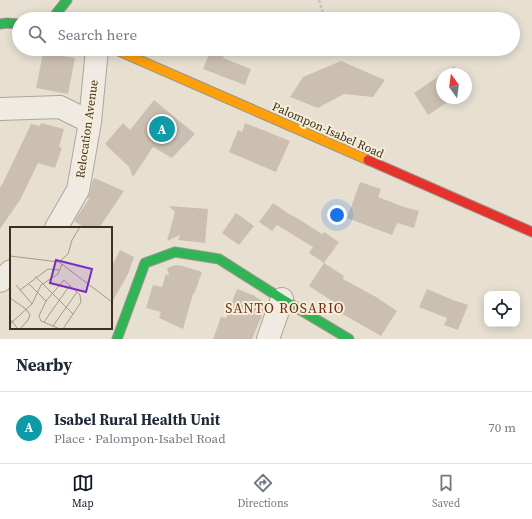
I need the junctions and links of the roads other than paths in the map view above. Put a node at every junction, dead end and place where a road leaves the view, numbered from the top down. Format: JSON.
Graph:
{"nodes":[{"id":1,"x":67,"y":0,"type":"edge"},
{"id":2,"x":58,"y":12,"type":"edge"},
{"id":3,"x":12,"y":23,"type":"edge"},
{"id":4,"x":0,"y":24,"type":"edge"},
{"id":5,"x":96,"y":56,"type":"edge"},
{"id":6,"x":130,"y":56,"type":"edge"},
{"id":7,"x":0,"y":109,"type":"edge"},
{"id":8,"x":90,"y":122,"type":"junction"},
{"id":9,"x":57,"y":227,"type":"edge"},
{"id":10,"x":532,"y":232,"type":"edge"},
{"id":11,"x":10,"y":272,"type":"edge"},
{"id":12,"x":0,"y":281,"type":"edge"},
{"id":13,"x":282,"y":299,"type":"junction"},
{"id":14,"x":117,"y":339,"type":"edge"},
{"id":15,"x":268,"y":339,"type":"edge"},
{"id":16,"x":348,"y":339,"type":"edge"}],
"edges":[{"from":1,"to":2,"type":"main road"},
{"from":3,"to":4,"type":"main road"},
{"from":5,"to":8,"type":"street","name":"Relocation Avenue"},
{"from":6,"to":10,"type":"main road","name":"Palompon-Isabel Road"},
{"from":7,"to":8,"type":"street"},
{"from":8,"to":9,"type":"street","name":"Relocation Avenue"},
{"from":11,"to":12,"type":"street"},
{"from":13,"to":14,"type":"main road"},
{"from":13,"to":15,"type":"street"},
{"from":13,"to":16,"type":"main road"}]}
